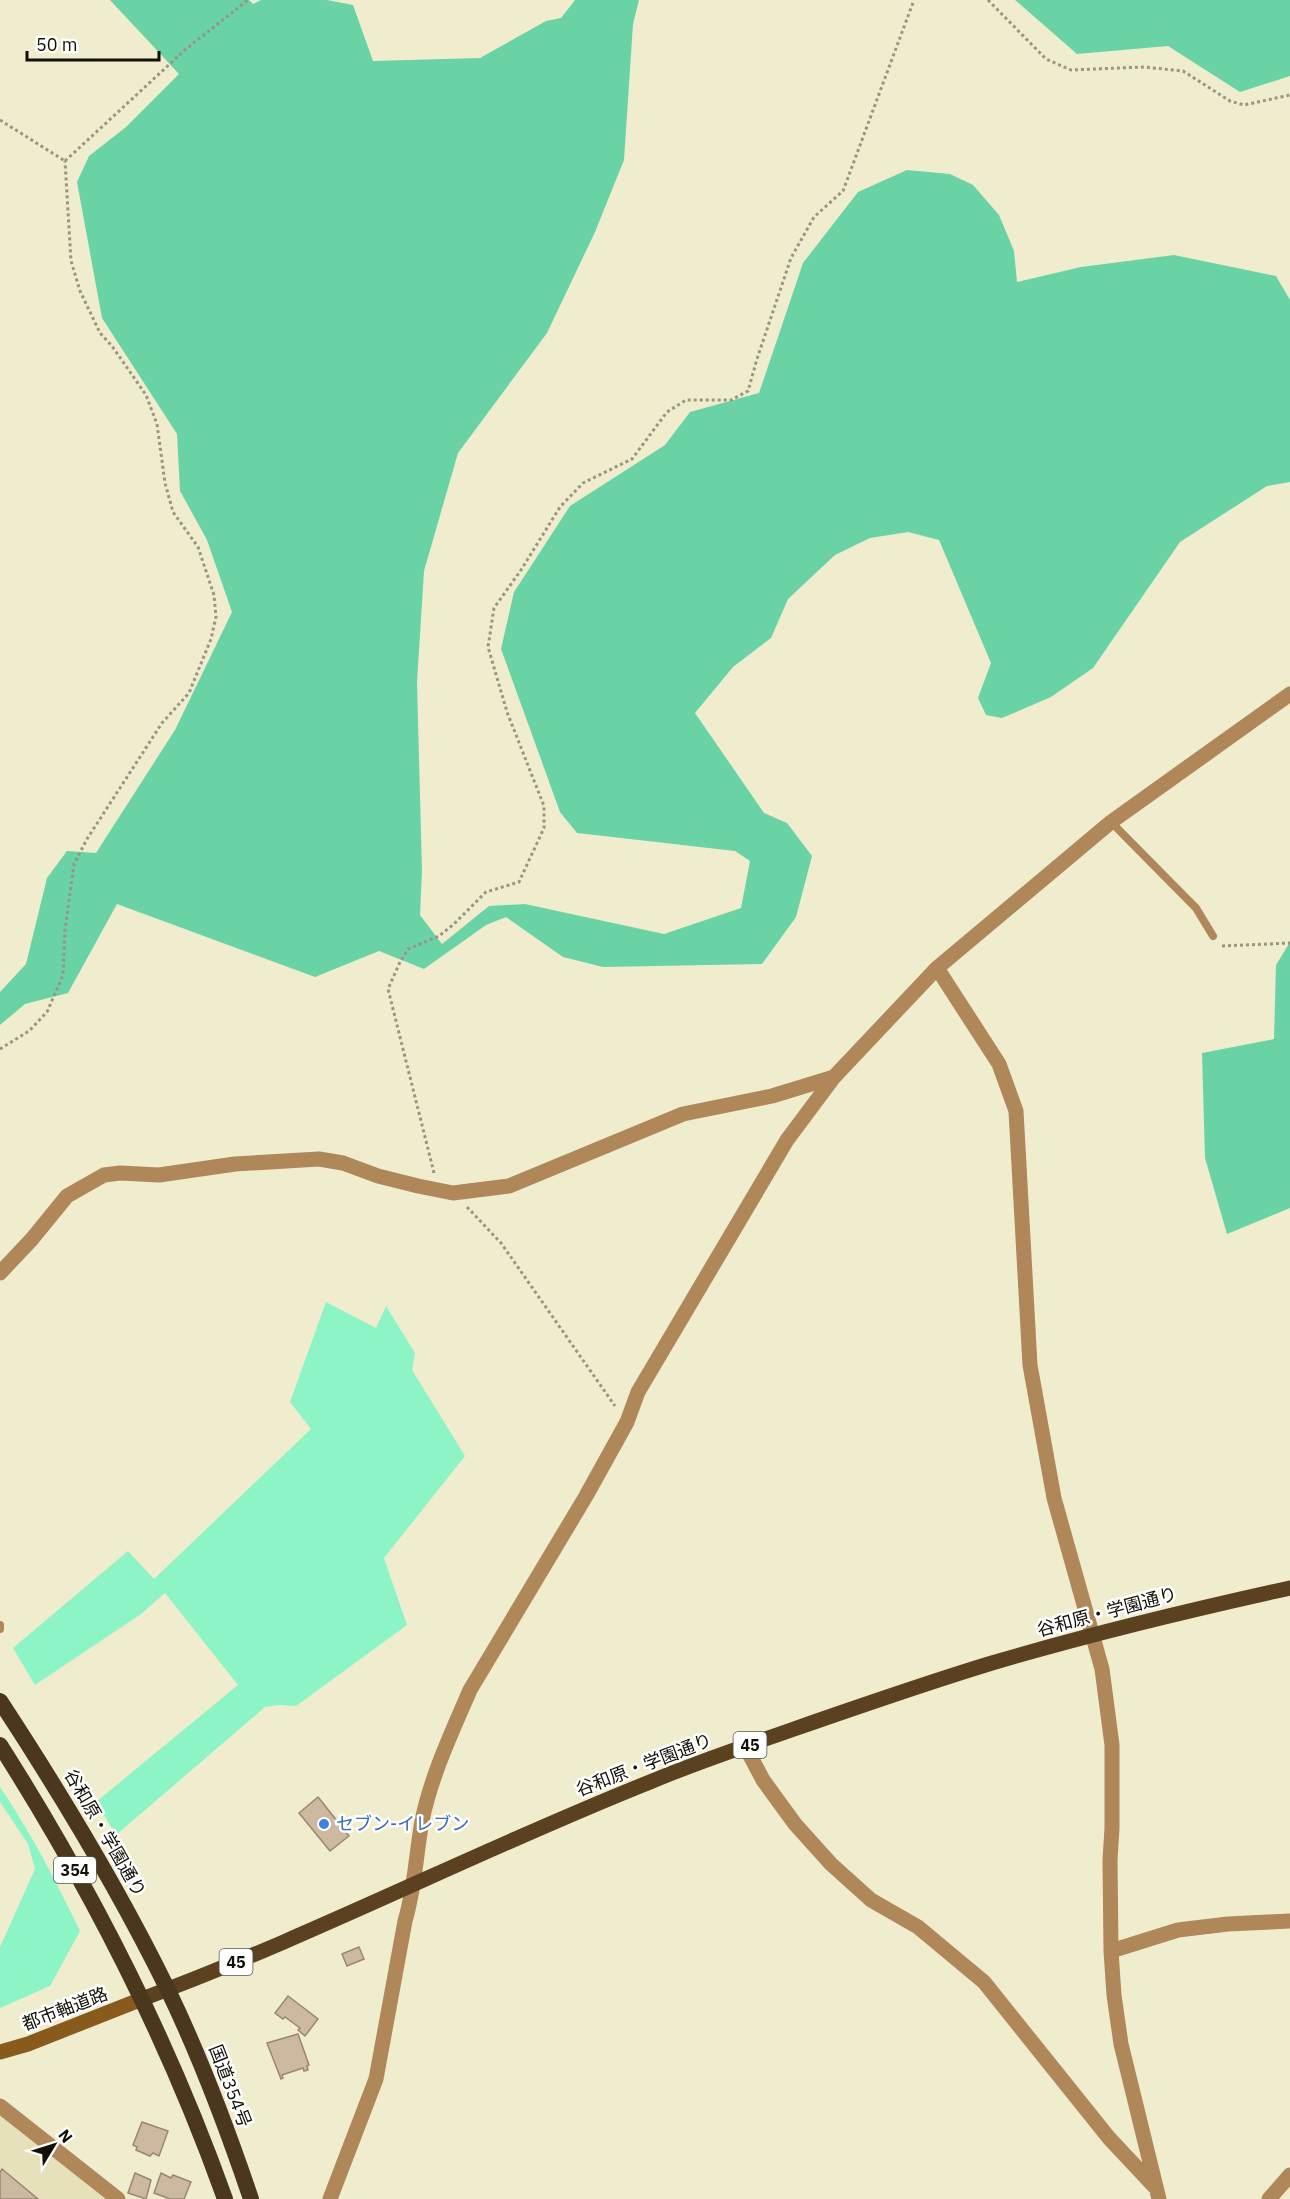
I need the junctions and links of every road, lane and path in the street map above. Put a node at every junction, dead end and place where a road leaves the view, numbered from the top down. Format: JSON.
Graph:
{"nodes":[{"id":1,"x":248,"y":0,"type":"edge"},
{"id":2,"x":914,"y":0,"type":"edge"},
{"id":3,"x":988,"y":0,"type":"edge"},
{"id":4,"x":1290,"y":95,"type":"edge"},
{"id":5,"x":0,"y":120,"type":"edge"},
{"id":6,"x":65,"y":161,"type":"junction"},
{"id":7,"x":1290,"y":694,"type":"edge"},
{"id":8,"x":1111,"y":822,"type":"junction"},
{"id":9,"x":1213,"y":936,"type":"joint"},
{"id":10,"x":1290,"y":943,"type":"edge"},
{"id":11,"x":937,"y":968,"type":"junction"},
{"id":12,"x":0,"y":1049,"type":"edge"},
{"id":13,"x":834,"y":1077,"type":"junction"},
{"id":14,"x":446,"y":1192,"type":"junction"},
{"id":15,"x":0,"y":1274,"type":"edge"},
{"id":16,"x":627,"y":1422,"type":"junction"},
{"id":17,"x":1290,"y":1588,"type":"edge"},
{"id":18,"x":1091,"y":1636,"type":"junction"},
{"id":19,"x":0,"y":1701,"type":"edge"},
{"id":20,"x":0,"y":1745,"type":"edge"},
{"id":21,"x":745,"y":1746,"type":"junction"},
{"id":22,"x":414,"y":1884,"type":"junction"},
{"id":23,"x":1290,"y":1921,"type":"edge"},
{"id":24,"x":1111,"y":1951,"type":"junction"},
{"id":25,"x":168,"y":1990,"type":"junction"},
{"id":26,"x":142,"y":1999,"type":"junction"},
{"id":27,"x":0,"y":2052,"type":"edge"},
{"id":28,"x":0,"y":2106,"type":"edge"},
{"id":29,"x":1290,"y":2175,"type":"edge"},
{"id":30,"x":1157,"y":2194,"type":"edge"},
{"id":31,"x":118,"y":2199,"type":"edge"},
{"id":32,"x":225,"y":2199,"type":"edge"},
{"id":33,"x":251,"y":2199,"type":"edge"},
{"id":34,"x":330,"y":2199,"type":"edge"},
{"id":35,"x":1269,"y":2199,"type":"edge"}],
"edges":[{"from":1,"to":6,"type":"path"},
{"from":2,"to":14,"type":"path"},
{"from":3,"to":4,"type":"path"},
{"from":5,"to":6,"type":"path"},
{"from":6,"to":12,"type":"path"},
{"from":7,"to":8,"type":"street"},
{"from":8,"to":9,"type":"lane"},
{"from":8,"to":11,"type":"street"},
{"from":9,"to":10,"type":"path"},
{"from":11,"to":13,"type":"street"},
{"from":11,"to":18,"type":"street"},
{"from":13,"to":14,"type":"street"},
{"from":13,"to":16,"type":"street"},
{"from":14,"to":15,"type":"street"},
{"from":14,"to":16,"type":"path"},
{"from":16,"to":22,"type":"street"},
{"from":17,"to":18,"type":"main road","name":"谷和原・学園通り","number":"45"},
{"from":18,"to":21,"type":"main road","name":"谷和原・学園通り","number":"45"},
{"from":18,"to":24,"type":"street"},
{"from":19,"to":25,"type":"highway","name":"谷和原・学園通り","number":"354"},
{"from":20,"to":26,"type":"highway","number":"354"},
{"from":21,"to":22,"type":"main road","name":"谷和原・学園通り","number":"45"},
{"from":21,"to":30,"type":"street"},
{"from":22,"to":25,"type":"main road","name":"谷和原・学園通り","number":"45"},
{"from":22,"to":34,"type":"street"},
{"from":23,"to":24,"type":"street"},
{"from":24,"to":30,"type":"street"},
{"from":25,"to":26,"type":"main road","name":"谷和原・学園通り","number":"45"},
{"from":25,"to":33,"type":"highway","name":"国道354号","number":"354"},
{"from":26,"to":27,"type":"main road","name":"都市軸道路"},
{"from":26,"to":32,"type":"highway","number":"354"},
{"from":28,"to":31,"type":"street"},
{"from":29,"to":35,"type":"street"}]}
